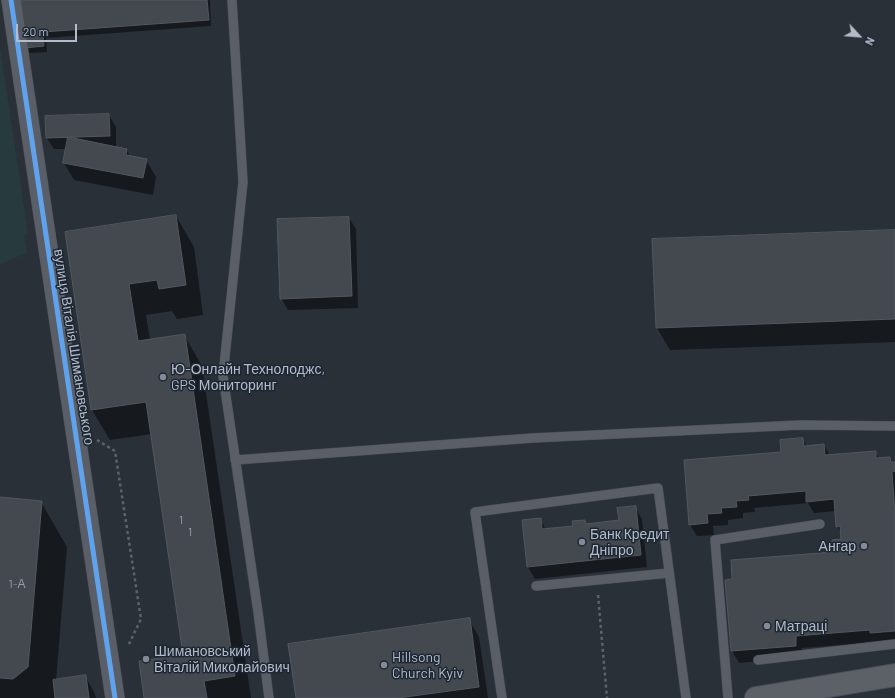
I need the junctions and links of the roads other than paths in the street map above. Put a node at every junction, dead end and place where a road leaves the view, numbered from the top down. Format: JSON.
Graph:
{"nodes":[{"id":1,"x":11,"y":0,"type":"edge"},
{"id":2,"x":232,"y":0,"type":"edge"},
{"id":3,"x":895,"y":426,"type":"edge"},
{"id":4,"x":235,"y":460,"type":"junction"},
{"id":5,"x":820,"y":524,"type":"dead end"},
{"id":6,"x":669,"y":573,"type":"junction"},
{"id":7,"x":536,"y":586,"type":"dead end"},
{"id":8,"x":895,"y":644,"type":"edge"},
{"id":9,"x":758,"y":660,"type":"dead end"},
{"id":10,"x":895,"y":676,"type":"edge"},
{"id":11,"x":115,"y":698,"type":"edge"},
{"id":12,"x":268,"y":698,"type":"edge"},
{"id":13,"x":502,"y":698,"type":"edge"},
{"id":14,"x":686,"y":698,"type":"edge"},
{"id":15,"x":728,"y":698,"type":"edge"},
{"id":16,"x":756,"y":698,"type":"edge"}],
"edges":[{"from":1,"to":11,"type":"street","name":"вулиця Віталія Шимановського"},
{"from":2,"to":4,"type":"lane"},
{"from":3,"to":4,"type":"lane"},
{"from":4,"to":12,"type":"lane"},
{"from":5,"to":15,"type":"lane"},
{"from":6,"to":7,"type":"lane"},
{"from":6,"to":13,"type":"lane"},
{"from":6,"to":14,"type":"lane"},
{"from":8,"to":9,"type":"lane"},
{"from":10,"to":16,"type":"main road"}]}
